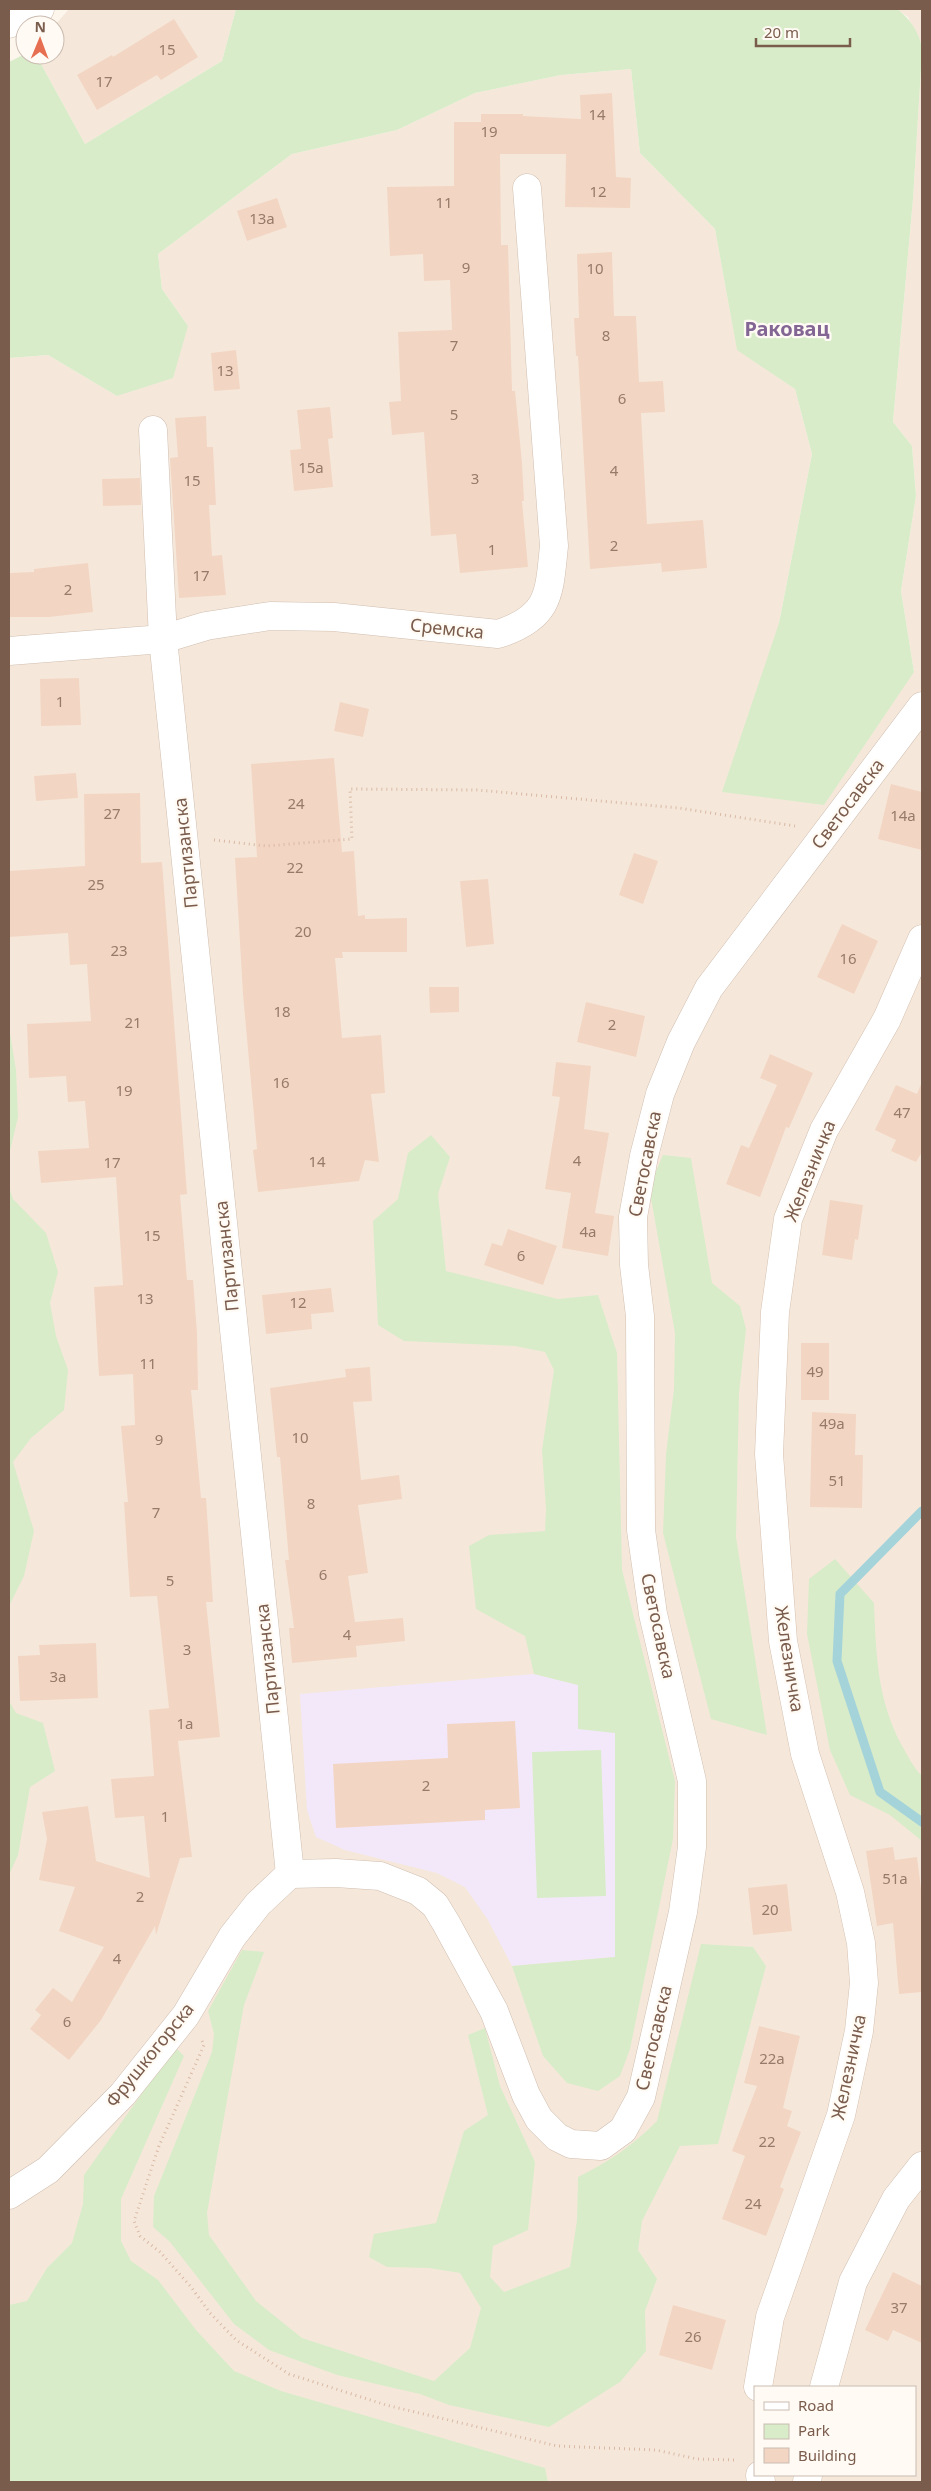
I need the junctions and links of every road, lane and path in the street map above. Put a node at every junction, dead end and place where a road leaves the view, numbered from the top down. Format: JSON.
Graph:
{"nodes":[{"id":1,"x":40,"y":9,"type":"edge"},
{"id":2,"x":9,"y":24,"type":"edge"},
{"id":3,"x":527,"y":188,"type":"dead end"},
{"id":4,"x":154,"y":430,"type":"dead end"},
{"id":5,"x":163,"y":639,"type":"junction"},
{"id":6,"x":9,"y":651,"type":"edge"},
{"id":7,"x":922,"y":706,"type":"edge"},
{"id":8,"x":828,"y":831,"type":"junction"},
{"id":9,"x":184,"y":836,"type":"junction"},
{"id":10,"x":922,"y":939,"type":"edge"},
{"id":11,"x":290,"y":1874,"type":"junction"},
{"id":12,"x":186,"y":2015,"type":"junction"},
{"id":13,"x":922,"y":2166,"type":"edge"},
{"id":14,"x":9,"y":2195,"type":"edge"},
{"id":15,"x":758,"y":2386,"type":"edge"},
{"id":16,"x":824,"y":2386,"type":"edge"},
{"id":17,"x":736,"y":2460,"type":"dead end"}],
"edges":[{"from":1,"to":2,"type":"street"},
{"from":3,"to":5,"type":"street","name":"Сремска"},
{"from":4,"to":5,"type":"street"},
{"from":5,"to":6,"type":"street","name":"Сремска"},
{"from":5,"to":9,"type":"street","name":"Партизанска"},
{"from":7,"to":8,"type":"street","name":"Светосавска"},
{"from":8,"to":9,"type":"path"},
{"from":8,"to":11,"type":"street","name":"Светосавска"},
{"from":9,"to":11,"type":"street","name":"Партизанска"},
{"from":10,"to":15,"type":"street","name":"Железничка"},
{"from":11,"to":12,"type":"street","name":"Фрушкогорска"},
{"from":12,"to":14,"type":"street","name":"Фрушкогорска"},
{"from":12,"to":17,"type":"path"},
{"from":13,"to":16,"type":"street"}]}
